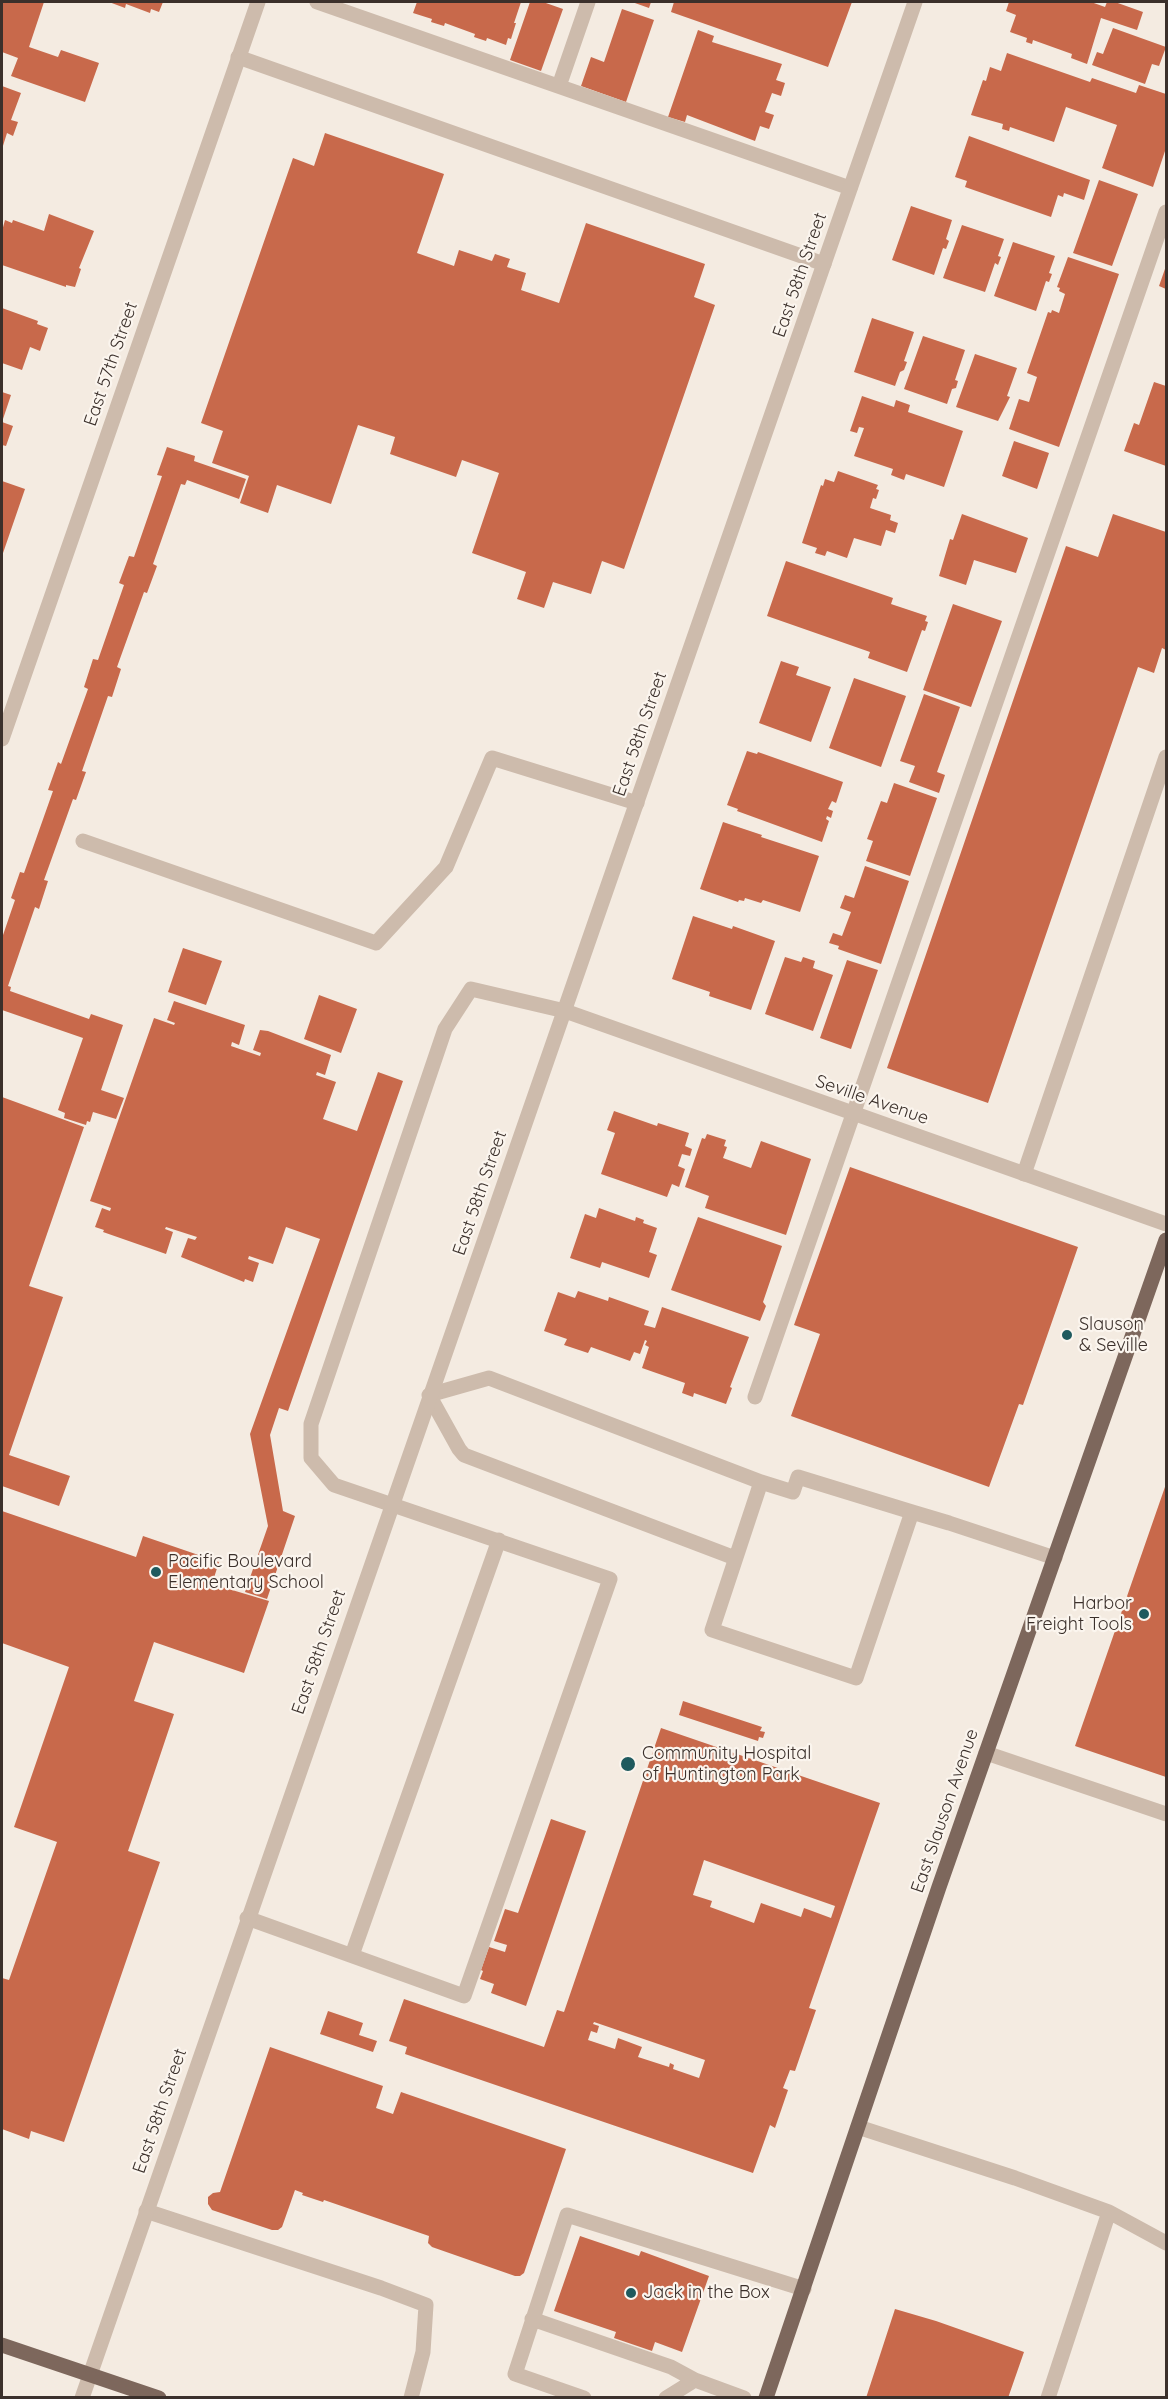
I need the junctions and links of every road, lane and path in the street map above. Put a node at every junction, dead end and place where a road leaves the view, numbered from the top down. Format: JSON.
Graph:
{"nodes":[{"id":1,"x":258,"y":2,"type":"edge"},
{"id":2,"x":317,"y":2,"type":"edge"},
{"id":3,"x":588,"y":2,"type":"edge"},
{"id":4,"x":915,"y":2,"type":"edge"},
{"id":5,"x":238,"y":57,"type":"junction"},
{"id":6,"x":559,"y":86,"type":"junction"},
{"id":7,"x":850,"y":188,"type":"junction"},
{"id":8,"x":1167,"y":212,"type":"edge"},
{"id":9,"x":824,"y":264,"type":"junction"},
{"id":10,"x":2,"y":739,"type":"edge"},
{"id":11,"x":1167,"y":757,"type":"edge"},
{"id":12,"x":637,"y":803,"type":"junction"},
{"id":13,"x":83,"y":841,"type":"dead end"},
{"id":14,"x":565,"y":1011,"type":"junction"},
{"id":15,"x":854,"y":1114,"type":"junction"},
{"id":16,"x":1024,"y":1174,"type":"junction"},
{"id":17,"x":1167,"y":1224,"type":"edge"},
{"id":18,"x":1167,"y":1240,"type":"edge"},
{"id":19,"x":429,"y":1395,"type":"junction"},
{"id":20,"x":755,"y":1397,"type":"dead end"},
{"id":21,"x":761,"y":1482,"type":"junction"},
{"id":22,"x":391,"y":1504,"type":"junction"},
{"id":23,"x":912,"y":1512,"type":"junction"},
{"id":24,"x":499,"y":1540,"type":"junction"},
{"id":25,"x":735,"y":1558,"type":"junction"},
{"id":26,"x":1055,"y":1558,"type":"junction"},
{"id":27,"x":986,"y":1753,"type":"junction"},
{"id":28,"x":1167,"y":1814,"type":"edge"},
{"id":29,"x":247,"y":1918,"type":"junction"},
{"id":30,"x":352,"y":1955,"type":"junction"},
{"id":31,"x":858,"y":2127,"type":"junction"},
{"id":32,"x":146,"y":2211,"type":"junction"},
{"id":33,"x":1109,"y":2212,"type":"junction"},
{"id":34,"x":1167,"y":2243,"type":"edge"},
{"id":35,"x":804,"y":2289,"type":"junction"},
{"id":36,"x":532,"y":2319,"type":"junction"},
{"id":37,"x":2,"y":2345,"type":"edge"},
{"id":38,"x":90,"y":2374,"type":"junction"},
{"id":39,"x":695,"y":2380,"type":"junction"},
{"id":40,"x":82,"y":2397,"type":"edge"},
{"id":41,"x":159,"y":2397,"type":"edge"},
{"id":42,"x":411,"y":2397,"type":"edge"},
{"id":43,"x":584,"y":2397,"type":"edge"},
{"id":44,"x":666,"y":2397,"type":"edge"},
{"id":45,"x":744,"y":2397,"type":"edge"},
{"id":46,"x":766,"y":2397,"type":"edge"},
{"id":47,"x":1048,"y":2397,"type":"edge"}],
"edges":[{"from":1,"to":5,"type":"street","name":"East 57th Street"},
{"from":2,"to":6,"type":"street"},
{"from":3,"to":6,"type":"street"},
{"from":4,"to":7,"type":"street","name":"East 58th Street"},
{"from":5,"to":9,"type":"street"},
{"from":5,"to":10,"type":"street","name":"East 57th Street"},
{"from":6,"to":7,"type":"street"},
{"from":7,"to":9,"type":"street","name":"East 58th Street"},
{"from":8,"to":15,"type":"street"},
{"from":9,"to":12,"type":"street","name":"East 58th Street"},
{"from":11,"to":16,"type":"street"},
{"from":12,"to":13,"type":"street"},
{"from":12,"to":14,"type":"street","name":"East 58th Street"},
{"from":14,"to":15,"type":"street","name":"Seville Avenue"},
{"from":14,"to":19,"type":"street","name":"East 58th Street"},
{"from":14,"to":22,"type":"street","name":"Seville Avenue"},
{"from":15,"to":16,"type":"street","name":"Seville Avenue"},
{"from":15,"to":20,"type":"street"},
{"from":16,"to":17,"type":"street","name":"Seville Avenue"},
{"from":18,"to":26,"type":"main road","name":"East Slauson Avenue"},
{"from":19,"to":21,"type":"street"},
{"from":19,"to":22,"type":"street","name":"East 58th Street"},
{"from":19,"to":25,"type":"street"},
{"from":21,"to":23,"type":"street"},
{"from":21,"to":25,"type":"street"},
{"from":22,"to":24,"type":"street"},
{"from":22,"to":29,"type":"street","name":"East 58th Street"},
{"from":23,"to":25,"type":"street"},
{"from":23,"to":26,"type":"street"},
{"from":24,"to":30,"type":"street"},
{"from":24,"to":30,"type":"street"},
{"from":26,"to":27,"type":"main road","name":"East Slauson Avenue"},
{"from":27,"to":28,"type":"street"},
{"from":27,"to":31,"type":"main road","name":"East Slauson Avenue"},
{"from":29,"to":30,"type":"street"},
{"from":29,"to":32,"type":"street","name":"East 58th Street"},
{"from":31,"to":33,"type":"street"},
{"from":31,"to":35,"type":"main road","name":"East Slauson Avenue"},
{"from":32,"to":38,"type":"street","name":"East 58th Street"},
{"from":32,"to":42,"type":"street"},
{"from":33,"to":34,"type":"street"},
{"from":33,"to":47,"type":"street"},
{"from":35,"to":36,"type":"street"},
{"from":35,"to":46,"type":"main road","name":"East Slauson Avenue"},
{"from":36,"to":39,"type":"street"},
{"from":36,"to":43,"type":"street"},
{"from":37,"to":38,"type":"main road"},
{"from":38,"to":40,"type":"street","name":"East 58th Street"},
{"from":38,"to":41,"type":"main road"},
{"from":39,"to":44,"type":"street"},
{"from":39,"to":45,"type":"street"}]}
